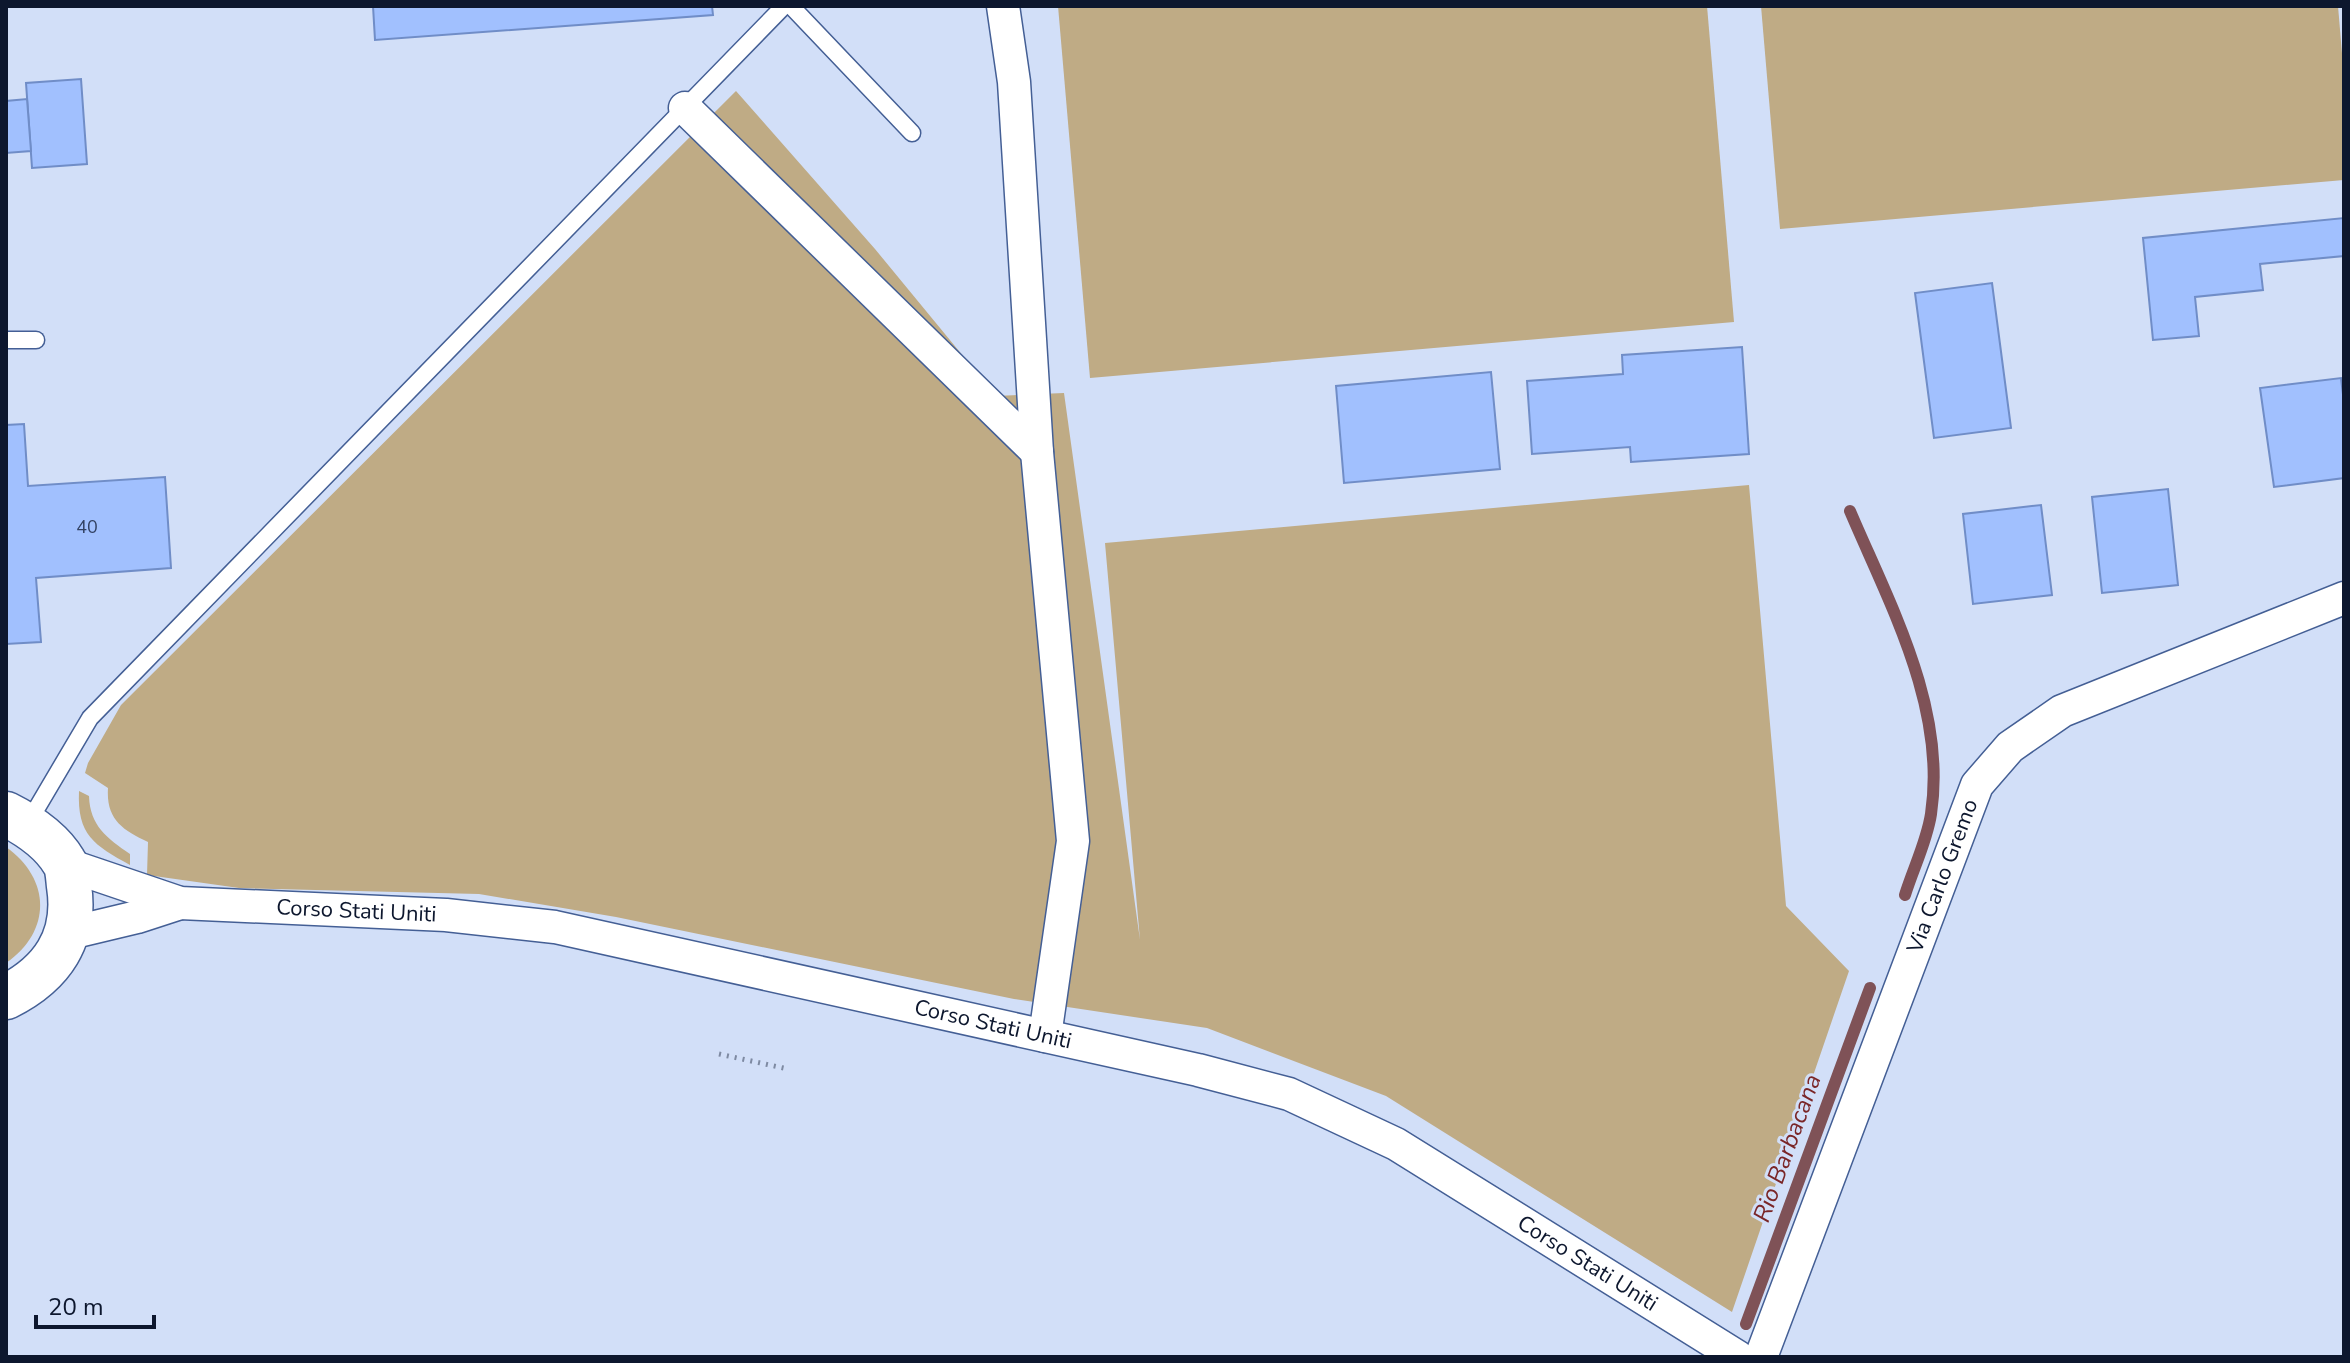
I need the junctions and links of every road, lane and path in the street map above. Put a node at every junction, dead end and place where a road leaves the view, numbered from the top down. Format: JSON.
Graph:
{"nodes":[{"id":1,"x":784,"y":6,"type":"edge"},
{"id":2,"x":791,"y":6,"type":"edge"},
{"id":3,"x":1003,"y":6,"type":"edge"},
{"id":4,"x":685,"y":108,"type":"junction"},
{"id":5,"x":912,"y":133,"type":"dead end"},
{"id":6,"x":6,"y":340,"type":"edge"},
{"id":7,"x":36,"y":340,"type":"dead end"},
{"id":8,"x":1037,"y":452,"type":"junction"},
{"id":9,"x":2344,"y":598,"type":"edge"},
{"id":10,"x":17,"y":819,"type":"edge"},
{"id":11,"x":65,"y":864,"type":"junction"},
{"id":12,"x":180,"y":903,"type":"junction"},
{"id":13,"x":66,"y":934,"type":"junction"},
{"id":14,"x":6,"y":997,"type":"edge"},
{"id":15,"x":1045,"y":1036,"type":"junction"},
{"id":16,"x":719,"y":1054,"type":"dead end"},
{"id":17,"x":788,"y":1069,"type":"dead end"},
{"id":18,"x":1738,"y":1357,"type":"edge"},
{"id":19,"x":1761,"y":1357,"type":"edge"}],
"edges":[{"from":1,"to":4,"type":"lane"},
{"from":2,"to":5,"type":"lane"},
{"from":3,"to":8,"type":"street"},
{"from":4,"to":8,"type":"street"},
{"from":4,"to":10,"type":"lane"},
{"from":6,"to":7,"type":"lane"},
{"from":8,"to":15,"type":"street"},
{"from":9,"to":19,"type":"street","name":"Via Carlo Gremo"},
{"from":10,"to":11,"type":"main road"},
{"from":11,"to":12,"type":"street","name":"Corso Stati Uniti"},
{"from":11,"to":13,"type":"main road"},
{"from":12,"to":13,"type":"street","name":"Corso Stati Uniti"},
{"from":12,"to":15,"type":"street","name":"Corso Stati Uniti"},
{"from":13,"to":14,"type":"main road"},
{"from":15,"to":18,"type":"street","name":"Corso Stati Uniti"},
{"from":16,"to":17,"type":"path"}]}
